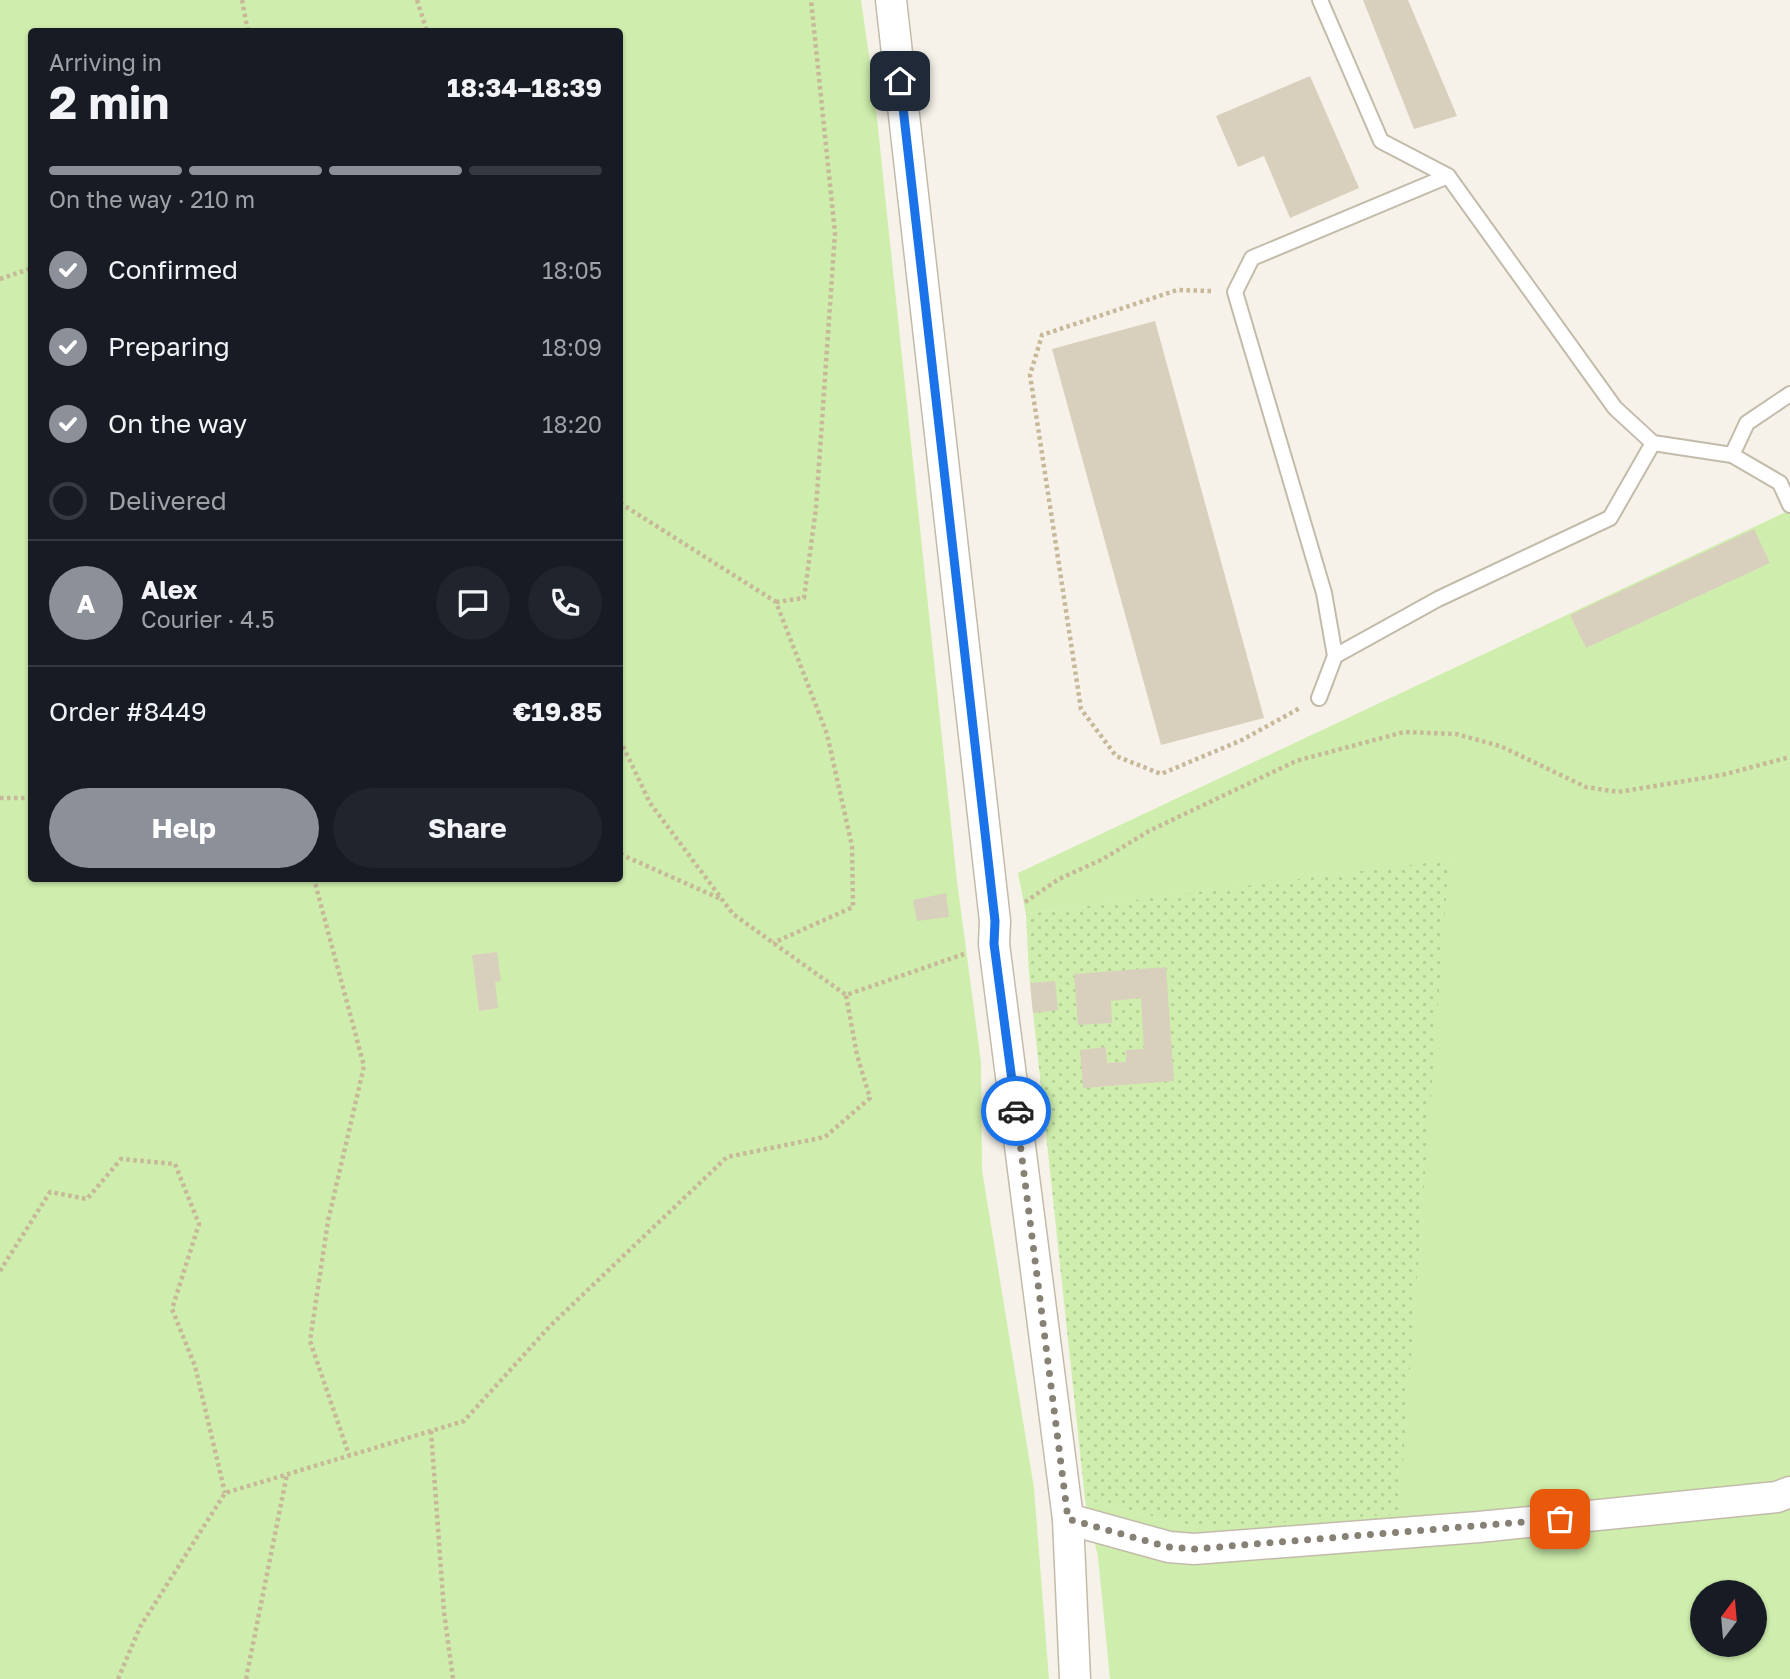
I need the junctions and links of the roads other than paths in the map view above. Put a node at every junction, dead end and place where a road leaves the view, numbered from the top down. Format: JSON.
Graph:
{"nodes":[{"id":1,"x":891,"y":0,"type":"edge"},
{"id":2,"x":1320,"y":0,"type":"edge"},
{"id":3,"x":1448,"y":176,"type":"junction"},
{"id":4,"x":1790,"y":394,"type":"edge"},
{"id":5,"x":1653,"y":443,"type":"junction"},
{"id":6,"x":1732,"y":455,"type":"junction"},
{"id":7,"x":1790,"y":505,"type":"edge"},
{"id":8,"x":1335,"y":656,"type":"junction"},
{"id":9,"x":1319,"y":698,"type":"road end"},
{"id":10,"x":1790,"y":1492,"type":"edge"},
{"id":11,"x":1068,"y":1519,"type":"junction"},
{"id":12,"x":1074,"y":1679,"type":"edge"}],
"edges":[{"from":1,"to":11,"type":"street"},
{"from":2,"to":3,"type":"lane"},
{"from":3,"to":5,"type":"lane"},
{"from":3,"to":8,"type":"lane"},
{"from":4,"to":6,"type":"lane"},
{"from":5,"to":6,"type":"lane"},
{"from":5,"to":8,"type":"lane"},
{"from":6,"to":7,"type":"lane"},
{"from":8,"to":9,"type":"lane"},
{"from":10,"to":11,"type":"street"},
{"from":11,"to":12,"type":"street"}]}
